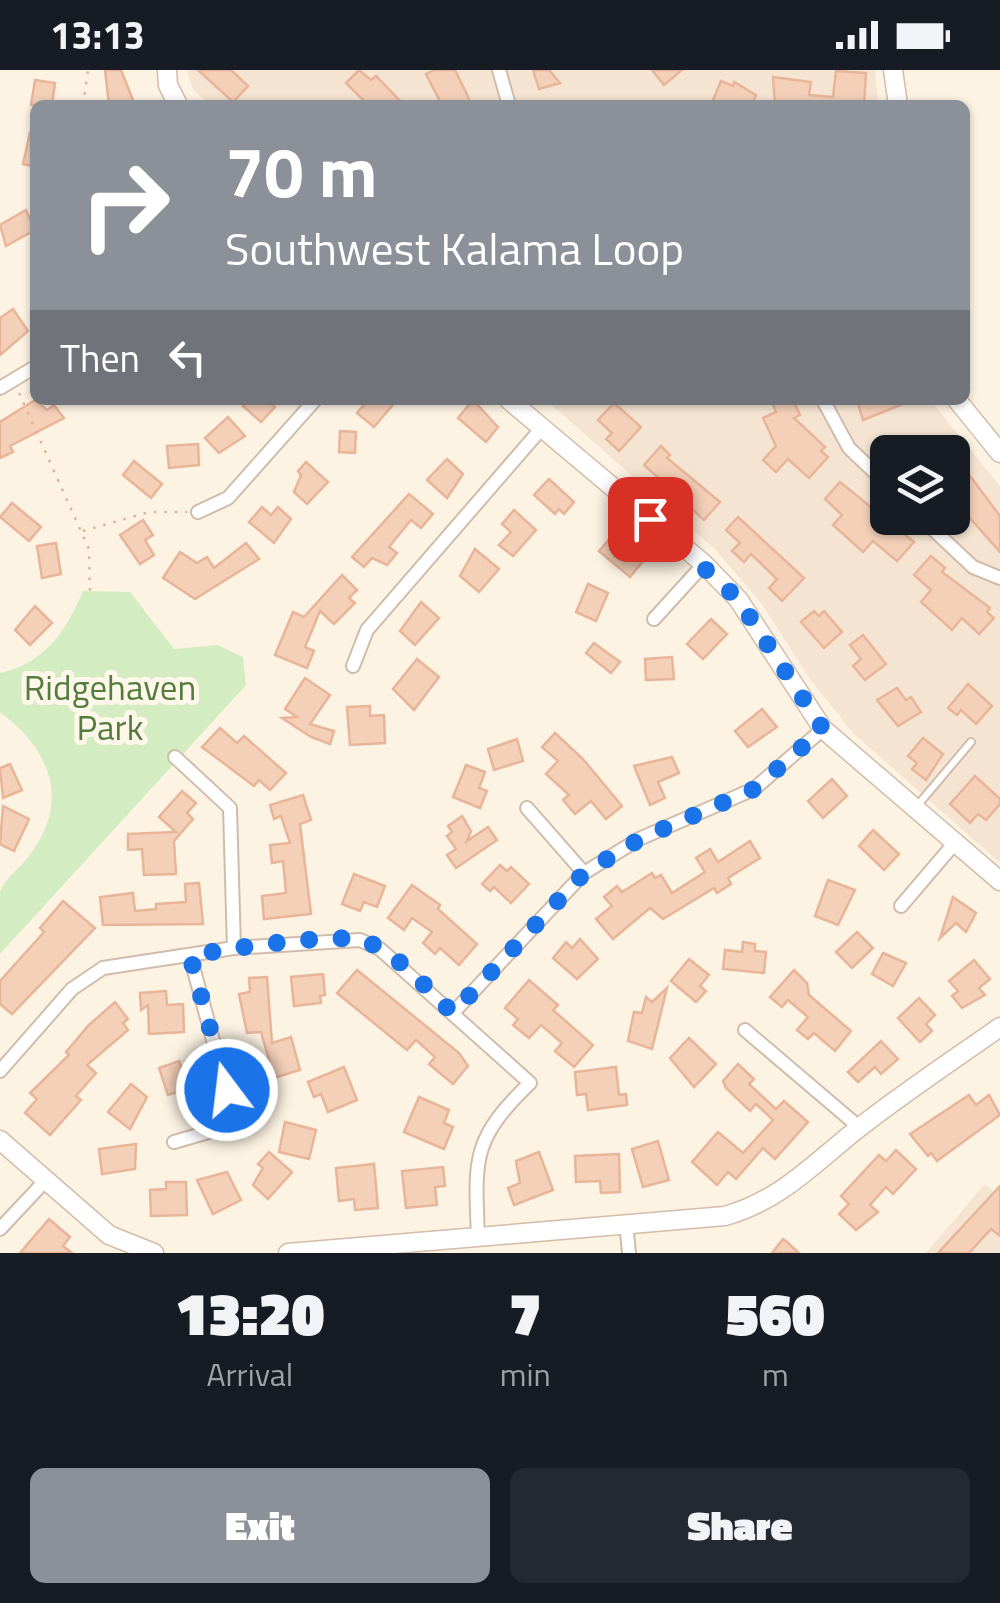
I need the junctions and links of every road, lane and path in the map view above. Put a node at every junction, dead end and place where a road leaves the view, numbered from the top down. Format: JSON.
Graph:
{"nodes":[{"id":1,"x":88,"y":70,"type":"edge"},
{"id":2,"x":167,"y":70,"type":"edge"},
{"id":3,"x":499,"y":70,"type":"edge"},
{"id":4,"x":893,"y":70,"type":"edge"},
{"id":5,"x":85,"y":100,"type":"edge"},
{"id":6,"x":176,"y":100,"type":"edge"},
{"id":7,"x":508,"y":100,"type":"edge"},
{"id":8,"x":897,"y":100,"type":"edge"},
{"id":9,"x":30,"y":370,"type":"edge"},
{"id":10,"x":14,"y":380,"type":"junction"},
{"id":11,"x":0,"y":388,"type":"edge"},
{"id":12,"x":311,"y":405,"type":"edge"},
{"id":13,"x":515,"y":405,"type":"edge"},
{"id":14,"x":826,"y":405,"type":"edge"},
{"id":15,"x":960,"y":405,"type":"edge"},
{"id":16,"x":541,"y":429,"type":"junction"},
{"id":17,"x":1000,"y":453,"type":"edge"},
{"id":18,"x":870,"y":468,"type":"edge"},
{"id":19,"x":198,"y":512,"type":"joint"},
{"id":20,"x":80,"y":532,"type":"junction"},
{"id":21,"x":939,"y":535,"type":"edge"},
{"id":22,"x":704,"y":564,"type":"junction"},
{"id":23,"x":1000,"y":578,"type":"edge"},
{"id":24,"x":90,"y":592,"type":"dead end"},
{"id":25,"x":654,"y":619,"type":"dead end"},
{"id":26,"x":354,"y":666,"type":"dead end"},
{"id":27,"x":823,"y":729,"type":"junction"},
{"id":28,"x":970,"y":742,"type":"dead end"},
{"id":29,"x":175,"y":757,"type":"dead end"},
{"id":30,"x":528,"y":808,"type":"dead end"},
{"id":31,"x":913,"y":810,"type":"junction"},
{"id":32,"x":953,"y":845,"type":"junction"},
{"id":33,"x":584,"y":873,"type":"junction"},
{"id":34,"x":1000,"y":881,"type":"edge"},
{"id":35,"x":901,"y":906,"type":"dead end"},
{"id":36,"x":234,"y":948,"type":"junction"},
{"id":37,"x":190,"y":956,"type":"junction"},
{"id":38,"x":453,"y":1013,"type":"junction"},
{"id":39,"x":1000,"y":1027,"type":"edge"},
{"id":40,"x":745,"y":1030,"type":"dead end"},
{"id":41,"x":0,"y":1071,"type":"edge"},
{"id":42,"x":859,"y":1128,"type":"junction"},
{"id":43,"x":0,"y":1140,"type":"edge"},
{"id":44,"x":174,"y":1142,"type":"dead end"},
{"id":45,"x":45,"y":1180,"type":"junction"},
{"id":46,"x":626,"y":1223,"type":"junction"},
{"id":47,"x":0,"y":1230,"type":"edge"},
{"id":48,"x":478,"y":1237,"type":"junction"},
{"id":49,"x":425,"y":1247,"type":"edge"},
{"id":50,"x":154,"y":1253,"type":"edge"},
{"id":51,"x":288,"y":1253,"type":"edge"},
{"id":52,"x":628,"y":1253,"type":"edge"}],
"edges":[{"from":1,"to":5,"type":"path"},
{"from":2,"to":6,"type":"street"},
{"from":3,"to":7,"type":"street"},
{"from":4,"to":8,"type":"street"},
{"from":9,"to":10,"type":"street"},
{"from":10,"to":11,"type":"street"},
{"from":10,"to":20,"type":"path"},
{"from":12,"to":19,"type":"street"},
{"from":13,"to":16,"type":"street"},
{"from":14,"to":18,"type":"street"},
{"from":15,"to":17,"type":"street"},
{"from":16,"to":22,"type":"street"},
{"from":16,"to":26,"type":"street"},
{"from":19,"to":20,"type":"path"},
{"from":20,"to":24,"type":"path"},
{"from":21,"to":23,"type":"street"},
{"from":22,"to":25,"type":"street"},
{"from":22,"to":27,"type":"street"},
{"from":27,"to":31,"type":"street"},
{"from":27,"to":33,"type":"street"},
{"from":28,"to":31,"type":"lane"},
{"from":29,"to":36,"type":"street"},
{"from":30,"to":33,"type":"street"},
{"from":31,"to":32,"type":"street"},
{"from":32,"to":34,"type":"street"},
{"from":32,"to":35,"type":"street"},
{"from":33,"to":38,"type":"street"},
{"from":36,"to":37,"type":"street"},
{"from":36,"to":38,"type":"street"},
{"from":37,"to":41,"type":"street"},
{"from":37,"to":44,"type":"street"},
{"from":38,"to":48,"type":"street"},
{"from":39,"to":42,"type":"street"},
{"from":40,"to":42,"type":"street"},
{"from":42,"to":46,"type":"street"},
{"from":43,"to":45,"type":"street"},
{"from":45,"to":47,"type":"street"},
{"from":45,"to":50,"type":"street"},
{"from":46,"to":48,"type":"street"},
{"from":46,"to":52,"type":"street"},
{"from":48,"to":49,"type":"street"},
{"from":49,"to":51,"type":"street"}]}
